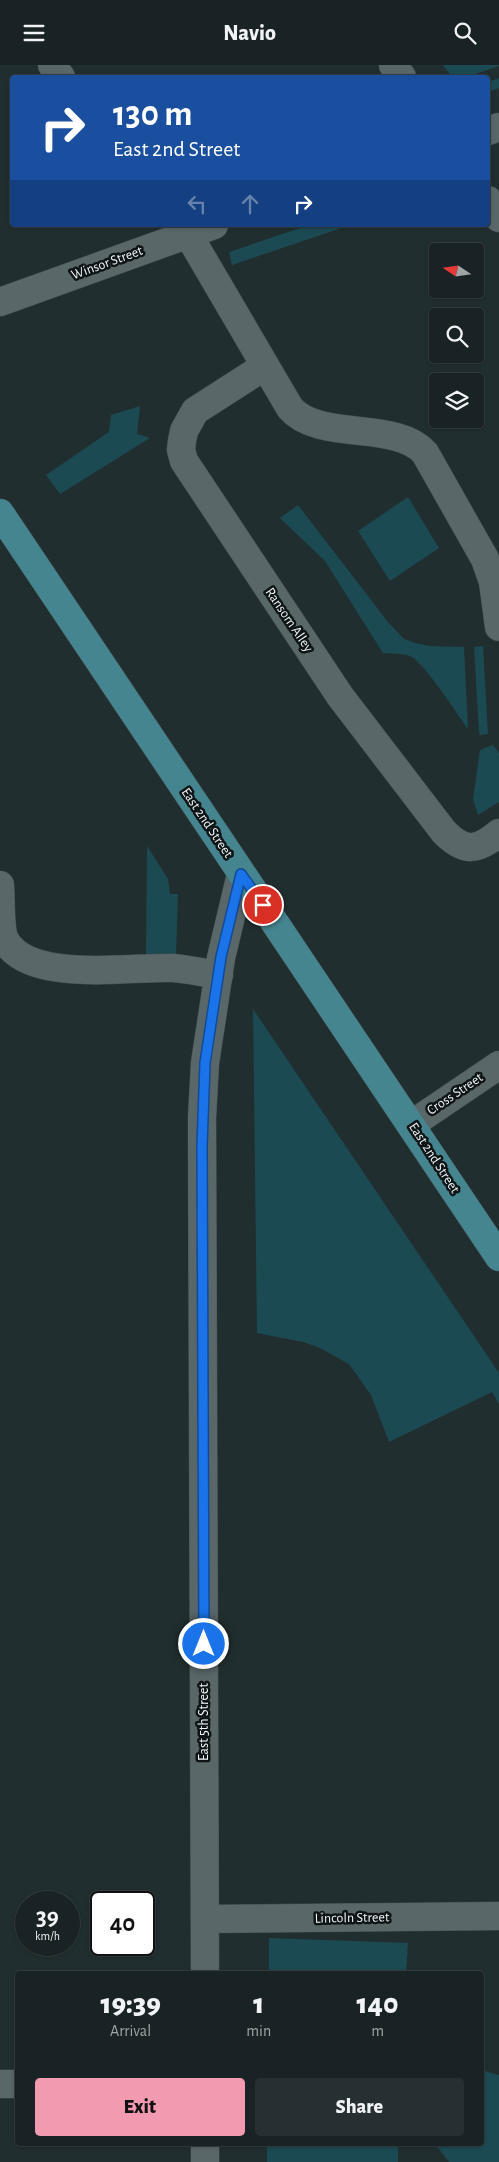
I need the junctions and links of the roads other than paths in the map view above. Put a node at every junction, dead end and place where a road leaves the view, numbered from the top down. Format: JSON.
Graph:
{"nodes":[{"id":1,"x":490,"y":203,"type":"edge"},
{"id":2,"x":499,"y":218,"type":"edge"},
{"id":3,"x":208,"y":227,"type":"edge"},
{"id":4,"x":188,"y":234,"type":"junction"},
{"id":5,"x":0,"y":302,"type":"edge"},
{"id":6,"x":265,"y":366,"type":"junction"},
{"id":7,"x":0,"y":513,"type":"edge"},
{"id":8,"x":499,"y":627,"type":"edge"},
{"id":9,"x":499,"y":833,"type":"edge"},
{"id":10,"x":241,"y":874,"type":"junction"},
{"id":11,"x":0,"y":885,"type":"edge"},
{"id":12,"x":219,"y":975,"type":"junction"},
{"id":13,"x":499,"y":1065,"type":"edge"},
{"id":14,"x":412,"y":1124,"type":"junction"},
{"id":15,"x":499,"y":1257,"type":"edge"},
{"id":16,"x":499,"y":1916,"type":"edge"},
{"id":17,"x":205,"y":1919,"type":"junction"},
{"id":18,"x":205,"y":1971,"type":"edge"},
{"id":19,"x":0,"y":2084,"type":"edge"},
{"id":20,"x":15,"y":2084,"type":"edge"},
{"id":21,"x":205,"y":2146,"type":"edge"},
{"id":22,"x":205,"y":2162,"type":"edge"}],
"edges":[{"from":1,"to":2,"type":"street"},
{"from":3,"to":4,"type":"street","name":"Winsor Street"},
{"from":4,"to":5,"type":"street","name":"Winsor Street"},
{"from":4,"to":6,"type":"street"},
{"from":6,"to":8,"type":"street"},
{"from":6,"to":9,"type":"street","name":"Ransom Alley"},
{"from":7,"to":10,"type":"main road","name":"East 2nd Street"},
{"from":10,"to":12,"type":"street","name":"East 5th Street"},
{"from":10,"to":14,"type":"main road","name":"East 2nd Street"},
{"from":11,"to":12,"type":"street"},
{"from":12,"to":17,"type":"street","name":"East 5th Street"},
{"from":13,"to":14,"type":"street","name":"Cross Street"},
{"from":14,"to":15,"type":"main road","name":"East 2nd Street"},
{"from":16,"to":17,"type":"street","name":"Lincoln Street"},
{"from":17,"to":18,"type":"street","name":"East 5th Street"},
{"from":19,"to":20,"type":"street"},
{"from":21,"to":22,"type":"street"}]}
